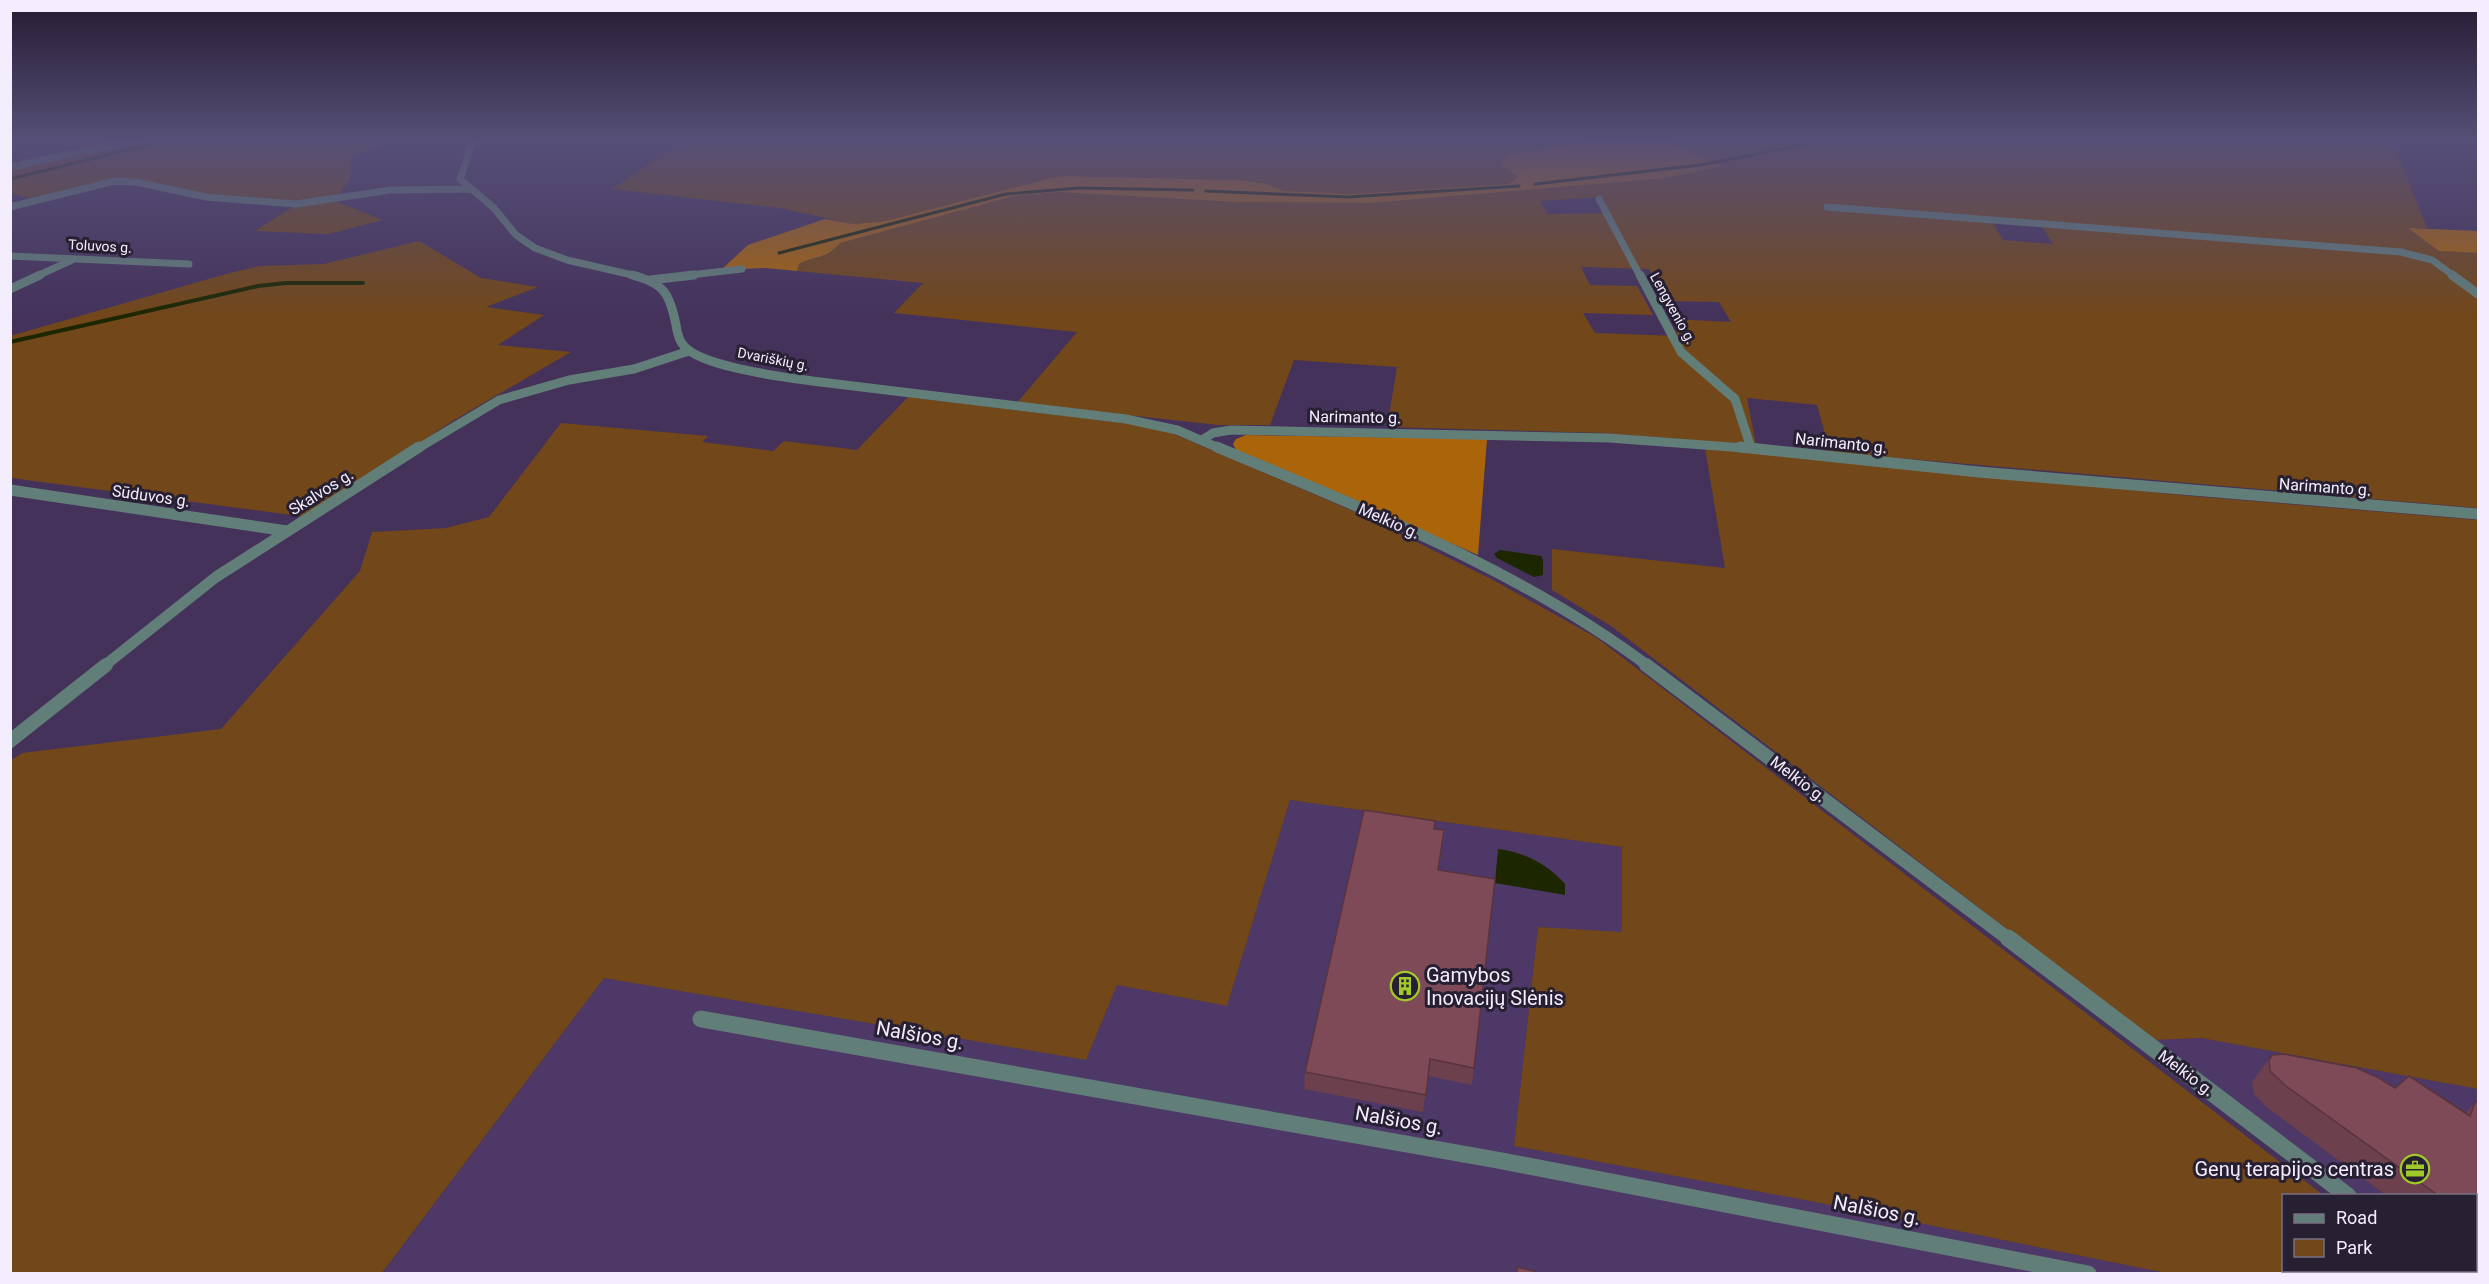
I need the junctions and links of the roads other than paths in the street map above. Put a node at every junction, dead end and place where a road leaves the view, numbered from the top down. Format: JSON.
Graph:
{"nodes":[{"id":1,"x":43,"y":199,"type":"edge"},
{"id":2,"x":230,"y":199,"type":"edge"},
{"id":3,"x":340,"y":199,"type":"edge"},
{"id":4,"x":482,"y":199,"type":"edge"},
{"id":5,"x":1599,"y":199,"type":"dead end"},
{"id":6,"x":10,"y":207,"type":"edge"},
{"id":7,"x":1827,"y":207,"type":"dead end"},
{"id":8,"x":10,"y":256,"type":"edge"},
{"id":9,"x":74,"y":259,"type":"junction"},
{"id":10,"x":189,"y":264,"type":"dead end"},
{"id":11,"x":742,"y":269,"type":"dead end"},
{"id":12,"x":649,"y":280,"type":"junction"},
{"id":13,"x":10,"y":289,"type":"edge"},
{"id":14,"x":2478,"y":294,"type":"edge"},
{"id":15,"x":689,"y":351,"type":"junction"},
{"id":16,"x":1202,"y":440,"type":"junction"},
{"id":17,"x":1751,"y":448,"type":"junction"},
{"id":18,"x":10,"y":490,"type":"edge"},
{"id":19,"x":2478,"y":514,"type":"edge"},
{"id":20,"x":287,"y":531,"type":"junction"},
{"id":21,"x":10,"y":741,"type":"edge"},
{"id":22,"x":700,"y":1019,"type":"dead end"},
{"id":23,"x":2345,"y":1194,"type":"edge"},
{"id":24,"x":2088,"y":1274,"type":"edge"}],
"edges":[{"from":1,"to":6,"type":"street"},
{"from":2,"to":3,"type":"street"},
{"from":4,"to":12,"type":"street"},
{"from":5,"to":17,"type":"street","name":"Lengvenio g."},
{"from":7,"to":14,"type":"street"},
{"from":8,"to":9,"type":"street","name":"Toluvos g."},
{"from":9,"to":10,"type":"street","name":"Toluvos g."},
{"from":9,"to":13,"type":"street"},
{"from":11,"to":12,"type":"street"},
{"from":12,"to":15,"type":"street"},
{"from":15,"to":16,"type":"street","name":"Dvariškių g."},
{"from":15,"to":20,"type":"street","name":"Skalvos g."},
{"from":16,"to":17,"type":"street","name":"Narimanto g."},
{"from":16,"to":23,"type":"street","name":"Melkio g."},
{"from":17,"to":19,"type":"street","name":"Narimanto g."},
{"from":18,"to":20,"type":"street","name":"Sūduvos g."},
{"from":20,"to":21,"type":"street","name":"Skalvos g."},
{"from":22,"to":24,"type":"street","name":"Nalšios g."}]}
